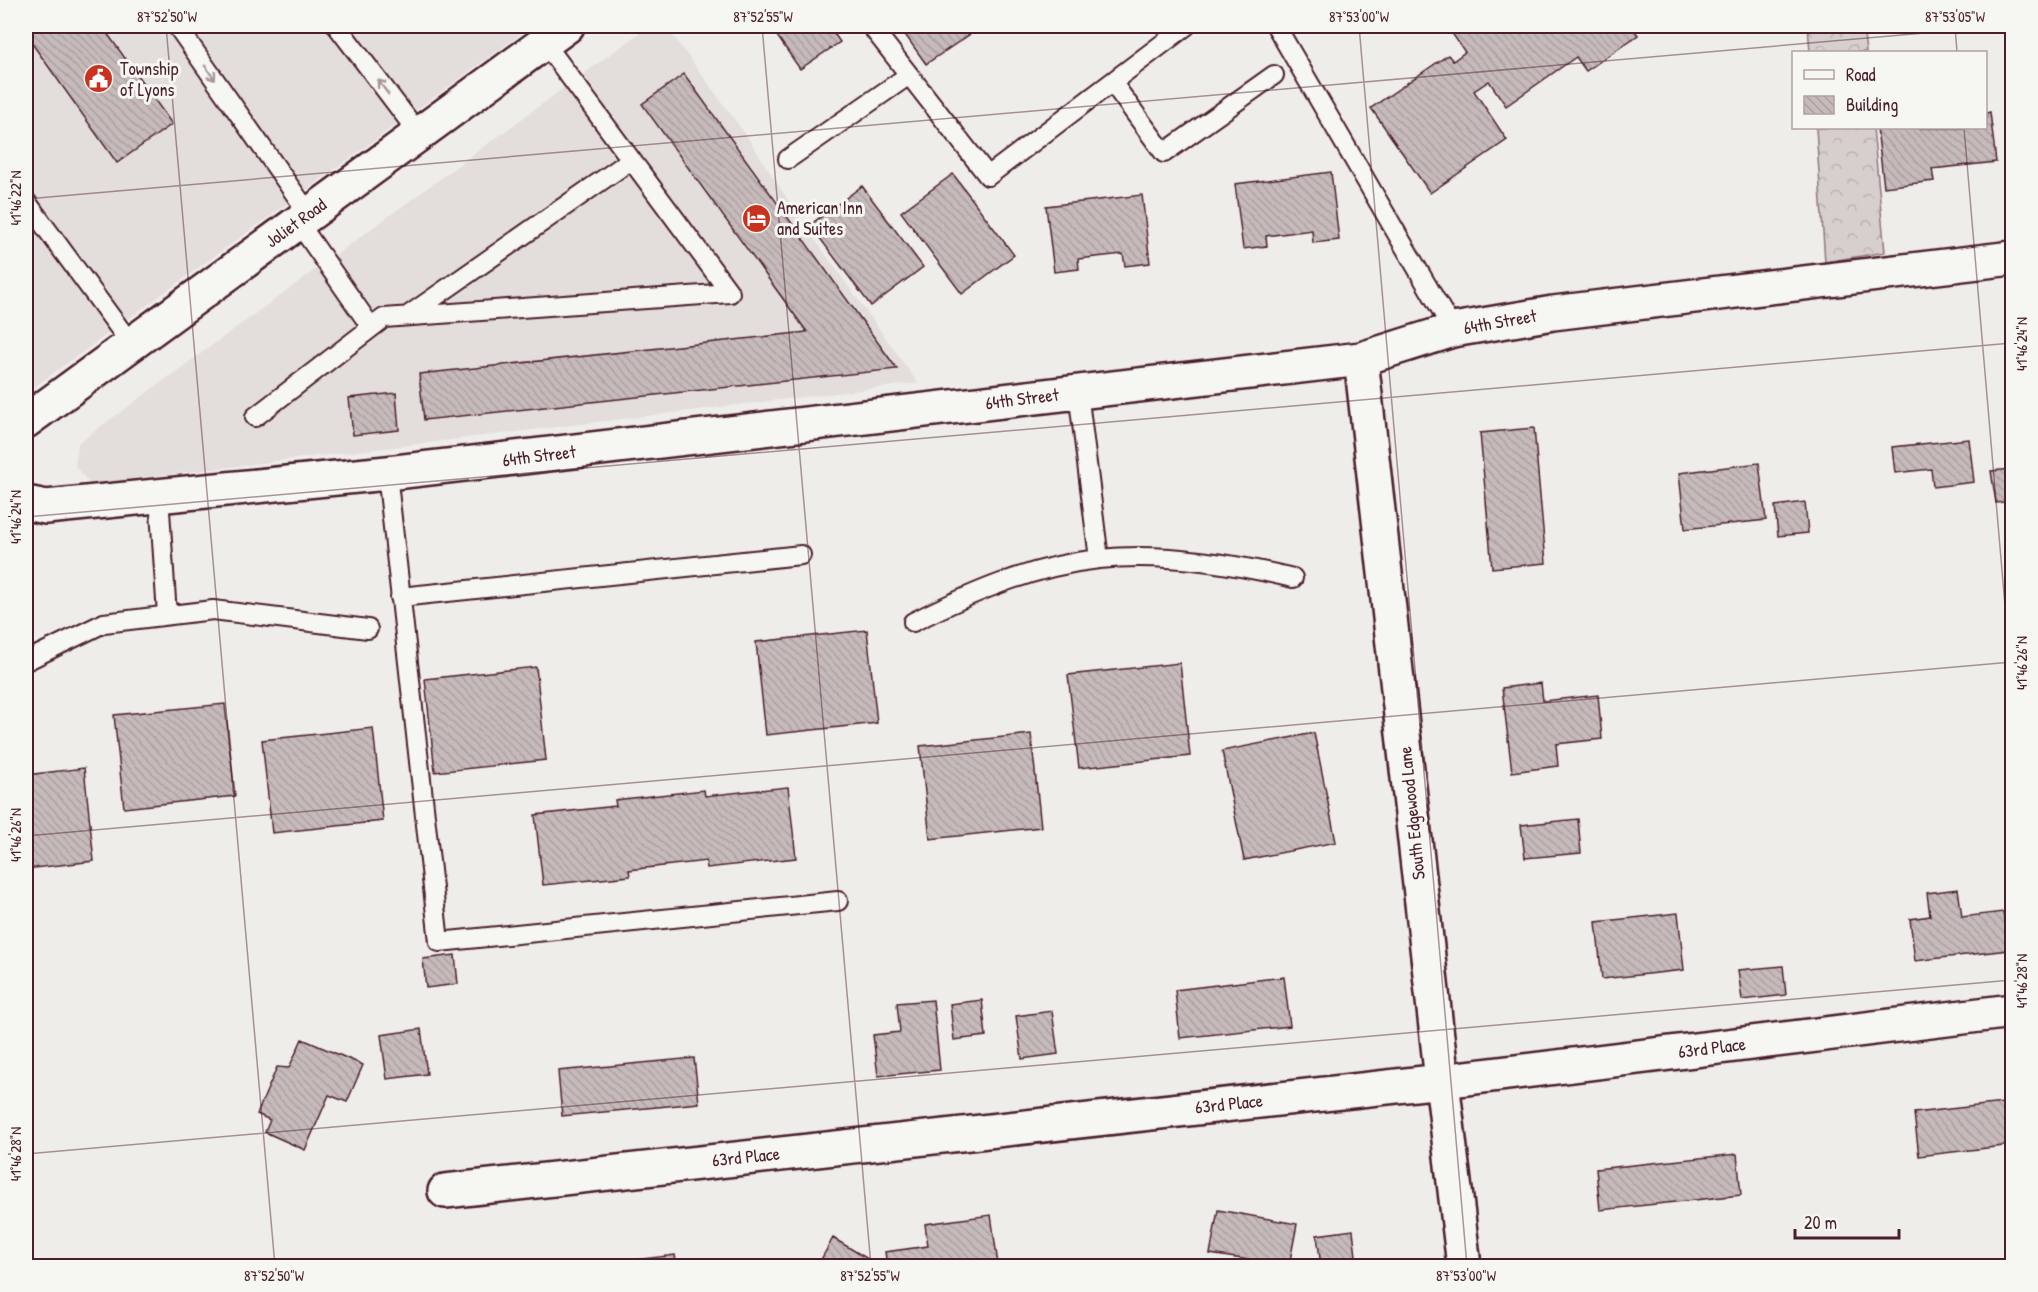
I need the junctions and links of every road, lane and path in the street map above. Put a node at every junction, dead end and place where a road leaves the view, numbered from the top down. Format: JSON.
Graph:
{"nodes":[{"id":1,"x":177,"y":26,"type":"edge"},
{"id":2,"x":337,"y":26,"type":"edge"},
{"id":3,"x":871,"y":26,"type":"edge"},
{"id":4,"x":1186,"y":26,"type":"edge"},
{"id":5,"x":1276,"y":26,"type":"edge"},
{"id":6,"x":555,"y":34,"type":"edge"},
{"id":7,"x":909,"y":75,"type":"junction"},
{"id":8,"x":1274,"y":75,"type":"dead end"},
{"id":9,"x":1112,"y":82,"type":"junction"},
{"id":10,"x":418,"y":134,"type":"junction"},
{"id":11,"x":788,"y":159,"type":"dead end"},
{"id":12,"x":632,"y":160,"type":"junction"},
{"id":13,"x":26,"y":201,"type":"edge"},
{"id":14,"x":304,"y":218,"type":"junction"},
{"id":15,"x":2013,"y":258,"type":"edge"},
{"id":16,"x":408,"y":316,"type":"junction"},
{"id":17,"x":372,"y":327,"type":"junction"},
{"id":18,"x":1453,"y":330,"type":"junction"},
{"id":19,"x":131,"y":344,"type":"junction"},
{"id":20,"x":1361,"y":359,"type":"junction"},
{"id":21,"x":1078,"y":392,"type":"junction"},
{"id":22,"x":255,"y":417,"type":"dead end"},
{"id":23,"x":26,"y":421,"type":"edge"},
{"id":24,"x":387,"y":473,"type":"junction"},
{"id":25,"x":159,"y":496,"type":"junction"},
{"id":26,"x":26,"y":502,"type":"edge"},
{"id":27,"x":801,"y":555,"type":"dead end"},
{"id":28,"x":1099,"y":559,"type":"junction"},
{"id":29,"x":1293,"y":578,"type":"dead end"},
{"id":30,"x":400,"y":597,"type":"junction"},
{"id":31,"x":168,"y":615,"type":"junction"},
{"id":32,"x":913,"y":622,"type":"dead end"},
{"id":33,"x":368,"y":629,"type":"dead end"},
{"id":34,"x":26,"y":661,"type":"edge"},
{"id":35,"x":838,"y":901,"type":"dead end"},
{"id":36,"x":2013,"y":1011,"type":"edge"},
{"id":37,"x":1442,"y":1081,"type":"junction"},
{"id":38,"x":445,"y":1191,"type":"dead end"},
{"id":39,"x":1464,"y":1266,"type":"edge"}],
"edges":[{"from":1,"to":14,"type":"lane","one_way":true},
{"from":10,"to":2,"type":"lane","one_way":true},
{"from":3,"to":7,"type":"lane"},
{"from":4,"to":9,"type":"lane"},
{"from":5,"to":18,"type":"lane"},
{"from":6,"to":10,"type":"street","name":"Joliet Road"},
{"from":6,"to":12,"type":"lane"},
{"from":7,"to":9,"type":"lane"},
{"from":7,"to":11,"type":"lane"},
{"from":8,"to":9,"type":"lane"},
{"from":10,"to":14,"type":"street","name":"Joliet Road"},
{"from":12,"to":16,"type":"lane"},
{"from":12,"to":16,"type":"lane"},
{"from":13,"to":19,"type":"lane"},
{"from":14,"to":17,"type":"lane"},
{"from":14,"to":19,"type":"street","name":"Joliet Road"},
{"from":15,"to":18,"type":"street","name":"64th Street"},
{"from":16,"to":17,"type":"lane"},
{"from":17,"to":22,"type":"lane"},
{"from":18,"to":20,"type":"street","name":"64th Street"},
{"from":19,"to":23,"type":"street","name":"Joliet Road"},
{"from":20,"to":21,"type":"street","name":"64th Street"},
{"from":20,"to":37,"type":"street","name":"South Edgewood Lane"},
{"from":21,"to":24,"type":"street","name":"64th Street"},
{"from":21,"to":28,"type":"lane"},
{"from":24,"to":25,"type":"street","name":"64th Street"},
{"from":24,"to":30,"type":"lane"},
{"from":25,"to":26,"type":"street","name":"64th Street"},
{"from":25,"to":31,"type":"lane"},
{"from":27,"to":30,"type":"lane"},
{"from":28,"to":29,"type":"lane"},
{"from":28,"to":32,"type":"lane"},
{"from":30,"to":35,"type":"lane"},
{"from":31,"to":33,"type":"lane"},
{"from":31,"to":34,"type":"lane"},
{"from":36,"to":37,"type":"street","name":"63rd Place"},
{"from":37,"to":38,"type":"street","name":"63rd Place"},
{"from":37,"to":39,"type":"street","name":"South Edgewood Lane"}]}
